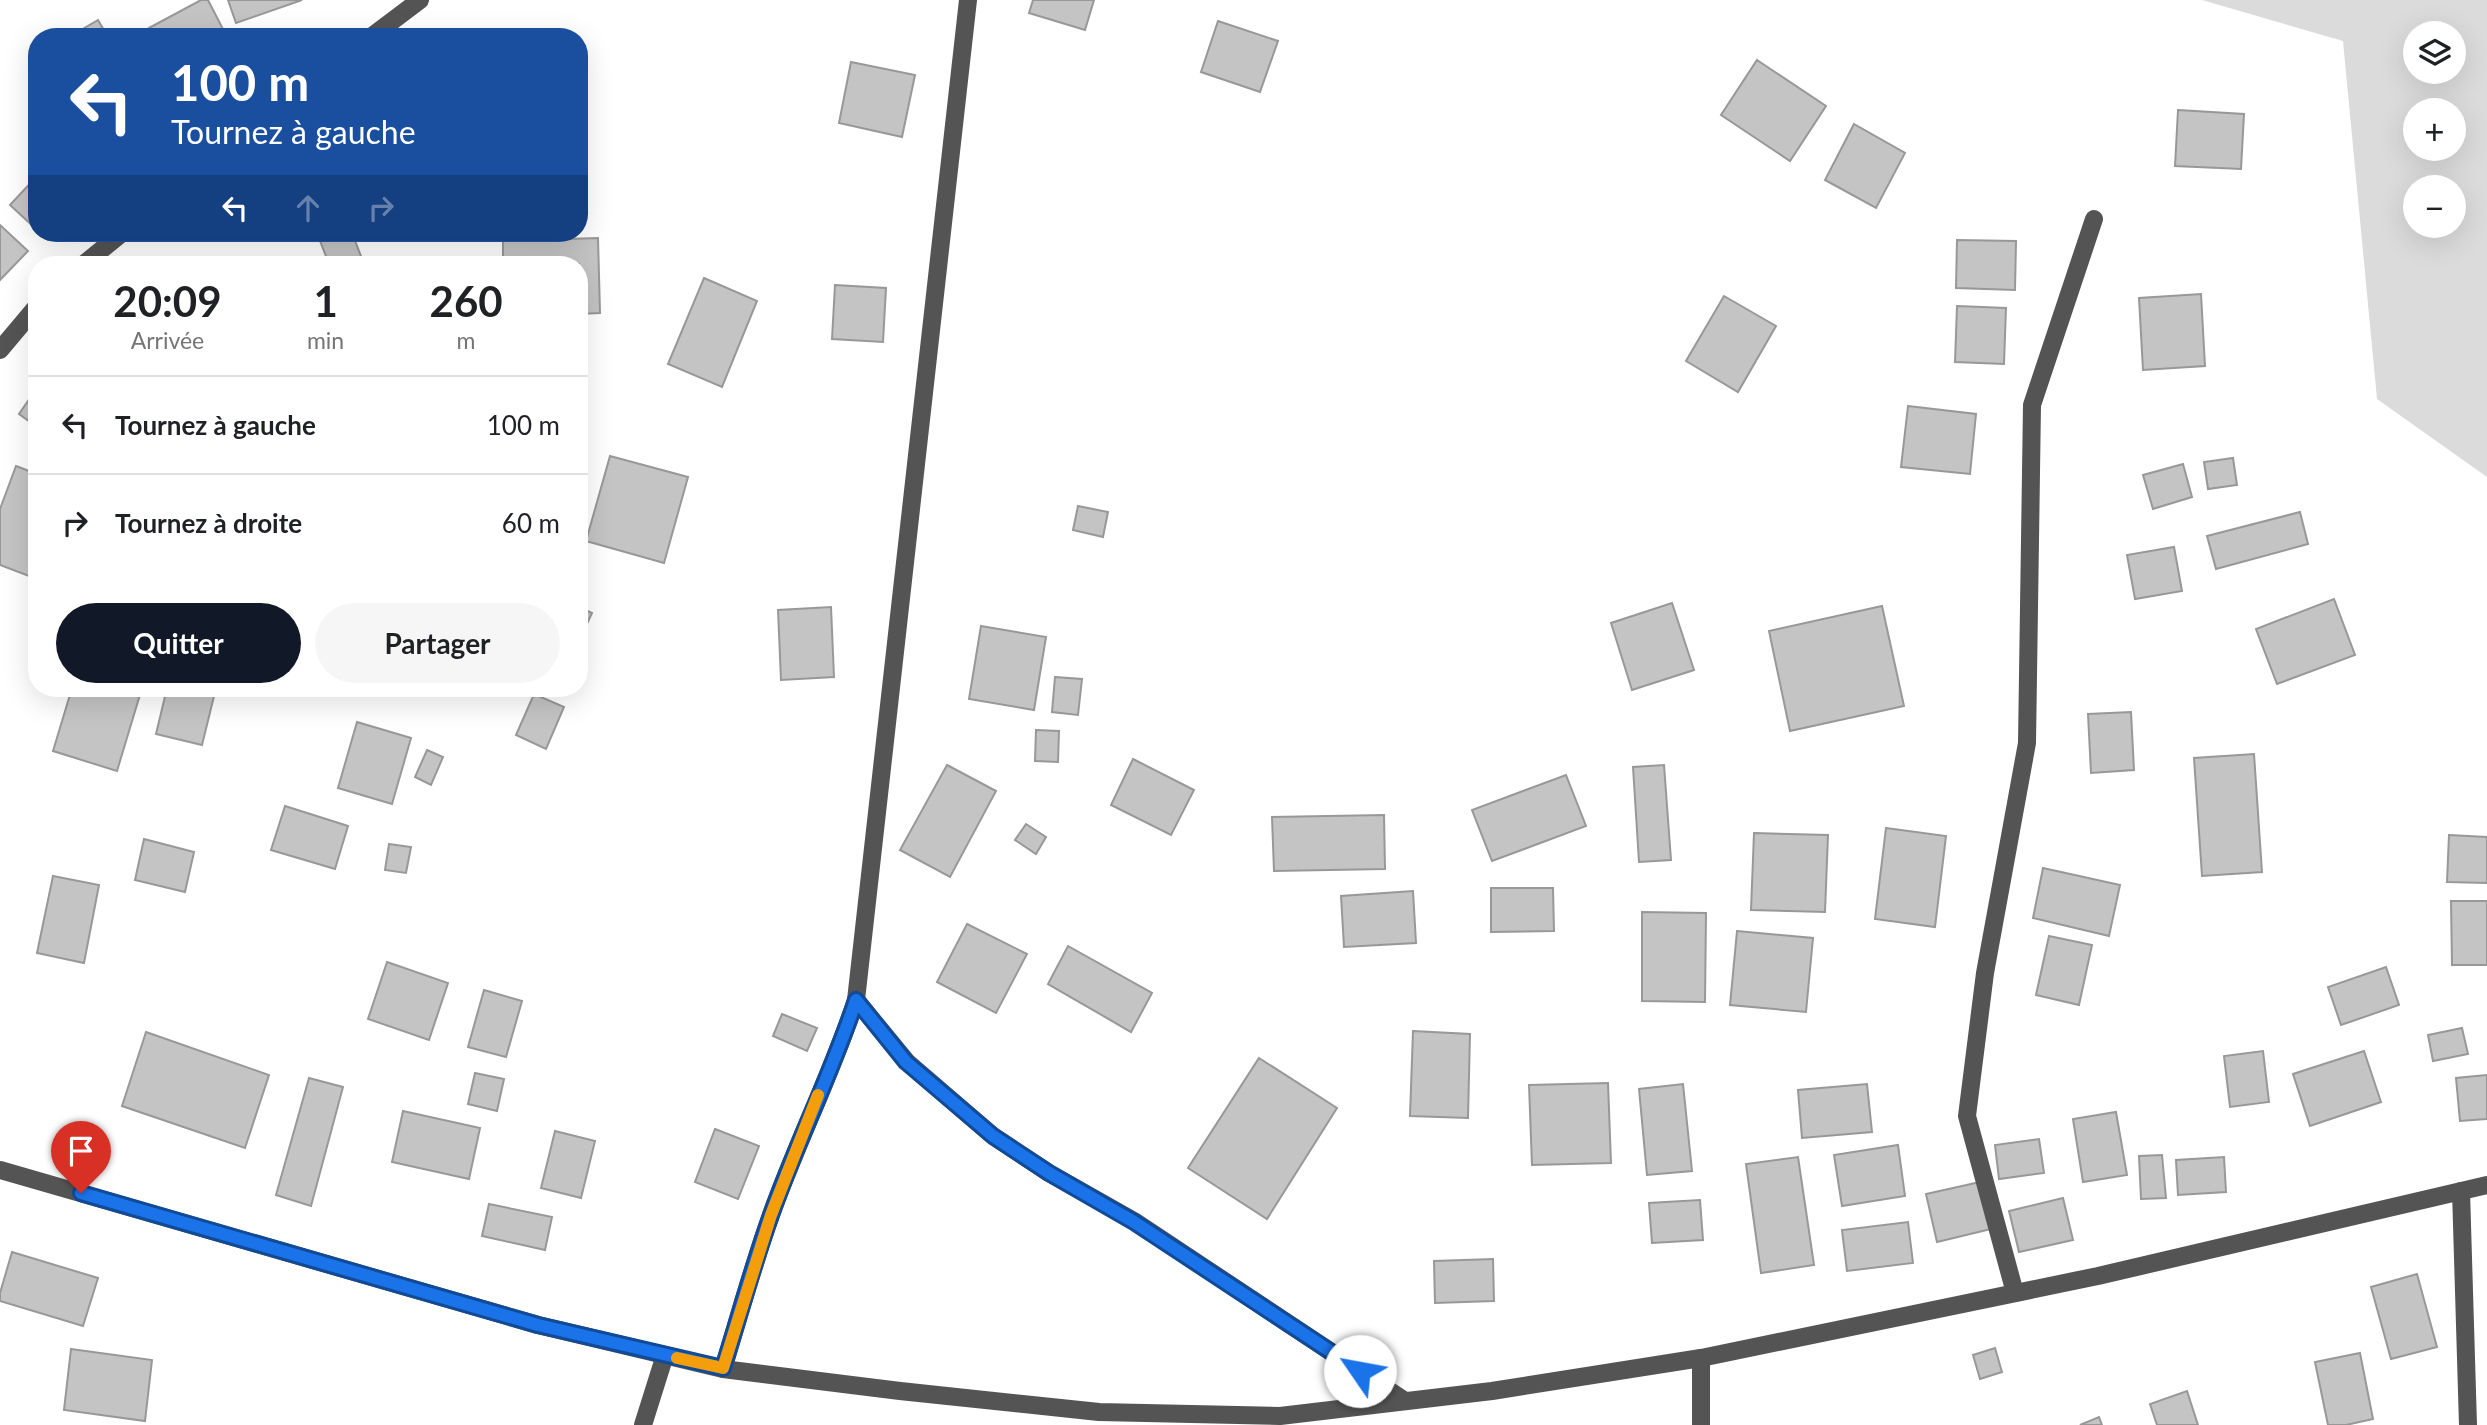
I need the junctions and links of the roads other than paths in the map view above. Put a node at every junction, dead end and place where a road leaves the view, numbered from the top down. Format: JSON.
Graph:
{"nodes":[{"id":1,"x":420,"y":0,"type":"edge"},
{"id":2,"x":968,"y":0,"type":"edge"},
{"id":3,"x":383,"y":28,"type":"edge"},
{"id":4,"x":2094,"y":219,"type":"dead end"},
{"id":5,"x":111,"y":242,"type":"edge"},
{"id":6,"x":94,"y":256,"type":"edge"},
{"id":7,"x":28,"y":316,"type":"edge"},
{"id":8,"x":0,"y":349,"type":"edge"},
{"id":9,"x":856,"y":1000,"type":"junction"},
{"id":10,"x":0,"y":1170,"type":"edge"},
{"id":11,"x":2487,"y":1185,"type":"edge"},
{"id":12,"x":2461,"y":1191,"type":"junction"},
{"id":13,"x":2015,"y":1293,"type":"junction"},
{"id":14,"x":666,"y":1355,"type":"junction"},
{"id":15,"x":1701,"y":1358,"type":"junction"},
{"id":16,"x":723,"y":1368,"type":"junction"},
{"id":17,"x":1405,"y":1401,"type":"junction"},
{"id":18,"x":1360,"y":1407,"type":"junction"},
{"id":19,"x":643,"y":1425,"type":"edge"},
{"id":20,"x":1359,"y":1425,"type":"edge"},
{"id":21,"x":1701,"y":1425,"type":"edge"},
{"id":22,"x":2468,"y":1425,"type":"edge"}],
"edges":[{"from":1,"to":3,"type":"street"},
{"from":2,"to":9,"type":"street"},
{"from":4,"to":13,"type":"street"},
{"from":5,"to":6,"type":"street"},
{"from":7,"to":8,"type":"street"},
{"from":9,"to":16,"type":"street"},
{"from":9,"to":17,"type":"street"},
{"from":10,"to":14,"type":"street"},
{"from":11,"to":12,"type":"street"},
{"from":12,"to":13,"type":"street"},
{"from":12,"to":22,"type":"street"},
{"from":13,"to":15,"type":"street"},
{"from":14,"to":16,"type":"street"},
{"from":14,"to":19,"type":"street"},
{"from":15,"to":17,"type":"street"},
{"from":15,"to":21,"type":"street"},
{"from":16,"to":18,"type":"street"},
{"from":17,"to":18,"type":"street"},
{"from":18,"to":20,"type":"street"}]}
